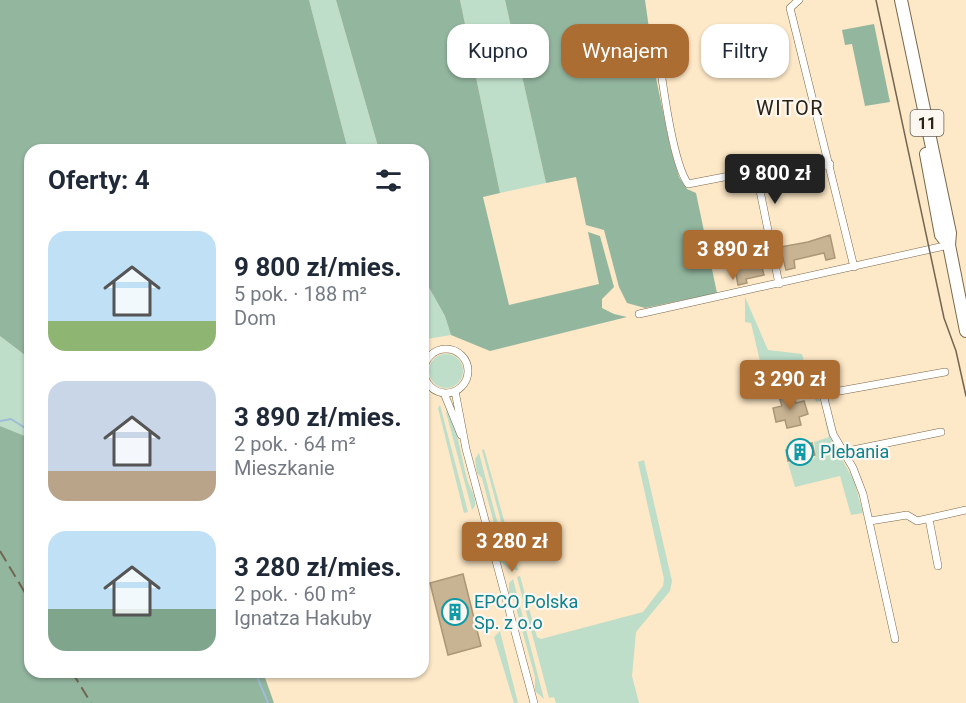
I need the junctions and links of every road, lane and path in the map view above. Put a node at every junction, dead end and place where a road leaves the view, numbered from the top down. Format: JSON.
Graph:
{"nodes":[{"id":1,"x":799,"y":0,"type":"edge"},
{"id":2,"x":893,"y":0,"type":"edge"},
{"id":3,"x":901,"y":0,"type":"edge"},
{"id":4,"x":663,"y":78,"type":"edge"},
{"id":5,"x":830,"y":164,"type":"junction"},
{"id":6,"x":758,"y":181,"type":"junction"},
{"id":7,"x":949,"y":245,"type":"junction"},
{"id":8,"x":854,"y":267,"type":"junction"},
{"id":9,"x":779,"y":284,"type":"junction"},
{"id":10,"x":639,"y":314,"type":"dead end"},
{"id":11,"x":966,"y":331,"type":"edge"},
{"id":12,"x":429,"y":359,"type":"edge"},
{"id":13,"x":945,"y":372,"type":"dead end"},
{"id":14,"x":429,"y":386,"type":"edge"},
{"id":15,"x":455,"y":391,"type":"junction"},
{"id":16,"x":444,"y":393,"type":"junction"},
{"id":17,"x":941,"y":432,"type":"dead end"},
{"id":18,"x":466,"y":449,"type":"junction"},
{"id":19,"x":843,"y":452,"type":"junction"},
{"id":20,"x":966,"y":510,"type":"edge"},
{"id":21,"x":929,"y":519,"type":"junction"},
{"id":22,"x":870,"y":521,"type":"junction"},
{"id":23,"x":938,"y":566,"type":"dead end"},
{"id":24,"x":895,"y":639,"type":"dead end"},
{"id":25,"x":534,"y":703,"type":"edge"}],
"edges":[{"from":1,"to":5,"type":"street"},
{"from":2,"to":7,"type":"highway","number":"11"},
{"from":3,"to":7,"type":"highway","number":"11"},
{"from":4,"to":6,"type":"street"},
{"from":5,"to":6,"type":"street"},
{"from":5,"to":8,"type":"street"},
{"from":6,"to":9,"type":"street"},
{"from":7,"to":8,"type":"street"},
{"from":7,"to":11,"type":"highway","number":"11"},
{"from":8,"to":9,"type":"street"},
{"from":9,"to":10,"type":"street"},
{"from":12,"to":15,"type":"street"},
{"from":13,"to":19,"type":"street"},
{"from":14,"to":16,"type":"street"},
{"from":15,"to":16,"type":"street"},
{"from":15,"to":18,"type":"street"},
{"from":16,"to":18,"type":"street"},
{"from":17,"to":19,"type":"street"},
{"from":18,"to":25,"type":"street"},
{"from":19,"to":22,"type":"street"},
{"from":20,"to":21,"type":"street"},
{"from":21,"to":22,"type":"street"},
{"from":21,"to":23,"type":"street"},
{"from":22,"to":24,"type":"street"}]}
